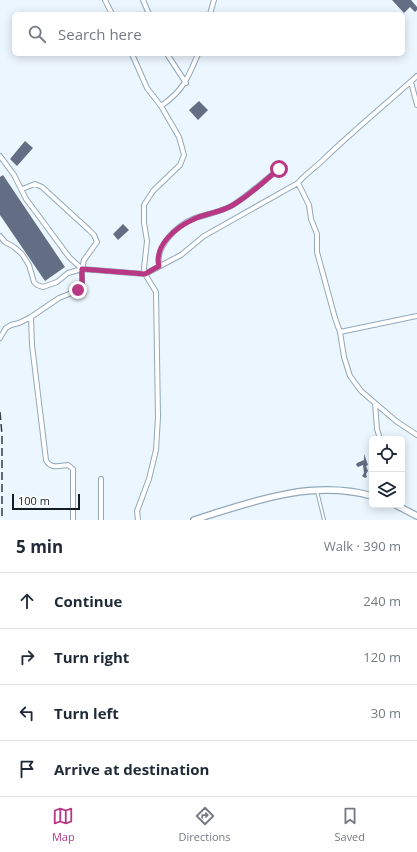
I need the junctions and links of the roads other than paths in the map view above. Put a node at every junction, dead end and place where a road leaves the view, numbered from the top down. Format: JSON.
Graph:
{"nodes":[{"id":1,"x":105,"y":0,"type":"edge"},
{"id":2,"x":143,"y":0,"type":"edge"},
{"id":3,"x":214,"y":0,"type":"edge"},
{"id":4,"x":111,"y":12,"type":"edge"},
{"id":5,"x":148,"y":12,"type":"edge"},
{"id":6,"x":211,"y":12,"type":"edge"},
{"id":7,"x":133,"y":56,"type":"edge"},
{"id":8,"x":168,"y":56,"type":"edge"},
{"id":9,"x":197,"y":56,"type":"edge"},
{"id":10,"x":417,"y":76,"type":"edge"},
{"id":11,"x":411,"y":82,"type":"junction"},
{"id":12,"x":186,"y":83,"type":"junction"},
{"id":13,"x":417,"y":105,"type":"edge"},
{"id":14,"x":161,"y":106,"type":"junction"},
{"id":15,"x":0,"y":156,"type":"edge"},
{"id":16,"x":279,"y":169,"type":"dead end"},
{"id":17,"x":298,"y":183,"type":"junction"},
{"id":18,"x":22,"y":189,"type":"junction"},
{"id":19,"x":0,"y":236,"type":"edge"},
{"id":20,"x":159,"y":266,"type":"junction"},
{"id":21,"x":82,"y":269,"type":"junction"},
{"id":22,"x":145,"y":274,"type":"junction"},
{"id":23,"x":417,"y":316,"type":"edge"},
{"id":24,"x":31,"y":317,"type":"junction"},
{"id":25,"x":340,"y":332,"type":"junction"},
{"id":26,"x":0,"y":338,"type":"edge"},
{"id":27,"x":375,"y":402,"type":"junction"},
{"id":28,"x":417,"y":435,"type":"edge"},
{"id":29,"x":379,"y":436,"type":"edge"},
{"id":30,"x":101,"y":479,"type":"dead end"},
{"id":31,"x":317,"y":490,"type":"junction"},
{"id":32,"x":369,"y":496,"type":"edge"},
{"id":33,"x":402,"y":508,"type":"edge"},
{"id":34,"x":417,"y":516,"type":"edge"},
{"id":35,"x":73,"y":520,"type":"edge"},
{"id":36,"x":101,"y":520,"type":"edge"},
{"id":37,"x":138,"y":520,"type":"edge"},
{"id":38,"x":194,"y":520,"type":"edge"},
{"id":39,"x":324,"y":520,"type":"edge"}],
"edges":[{"from":1,"to":4,"type":"street"},
{"from":2,"to":5,"type":"street"},
{"from":3,"to":6,"type":"street"},
{"from":7,"to":14,"type":"street"},
{"from":8,"to":12,"type":"street"},
{"from":9,"to":12,"type":"street"},
{"from":10,"to":11,"type":"street"},
{"from":11,"to":13,"type":"street"},
{"from":11,"to":17,"type":"street"},
{"from":12,"to":14,"type":"street"},
{"from":14,"to":22,"type":"street"},
{"from":15,"to":18,"type":"street"},
{"from":16,"to":20,"type":"street"},
{"from":17,"to":20,"type":"street"},
{"from":17,"to":25,"type":"street"},
{"from":18,"to":21,"type":"street"},
{"from":18,"to":21,"type":"street"},
{"from":19,"to":21,"type":"street"},
{"from":20,"to":22,"type":"street"},
{"from":21,"to":22,"type":"street"},
{"from":21,"to":24,"type":"street"},
{"from":22,"to":37,"type":"street"},
{"from":23,"to":25,"type":"street"},
{"from":24,"to":26,"type":"street"},
{"from":24,"to":35,"type":"street"},
{"from":25,"to":27,"type":"street"},
{"from":27,"to":28,"type":"street"},
{"from":27,"to":29,"type":"street"},
{"from":30,"to":36,"type":"street"},
{"from":31,"to":32,"type":"main road"},
{"from":31,"to":38,"type":"main road"},
{"from":31,"to":39,"type":"lane"},
{"from":33,"to":34,"type":"main road"}]}
